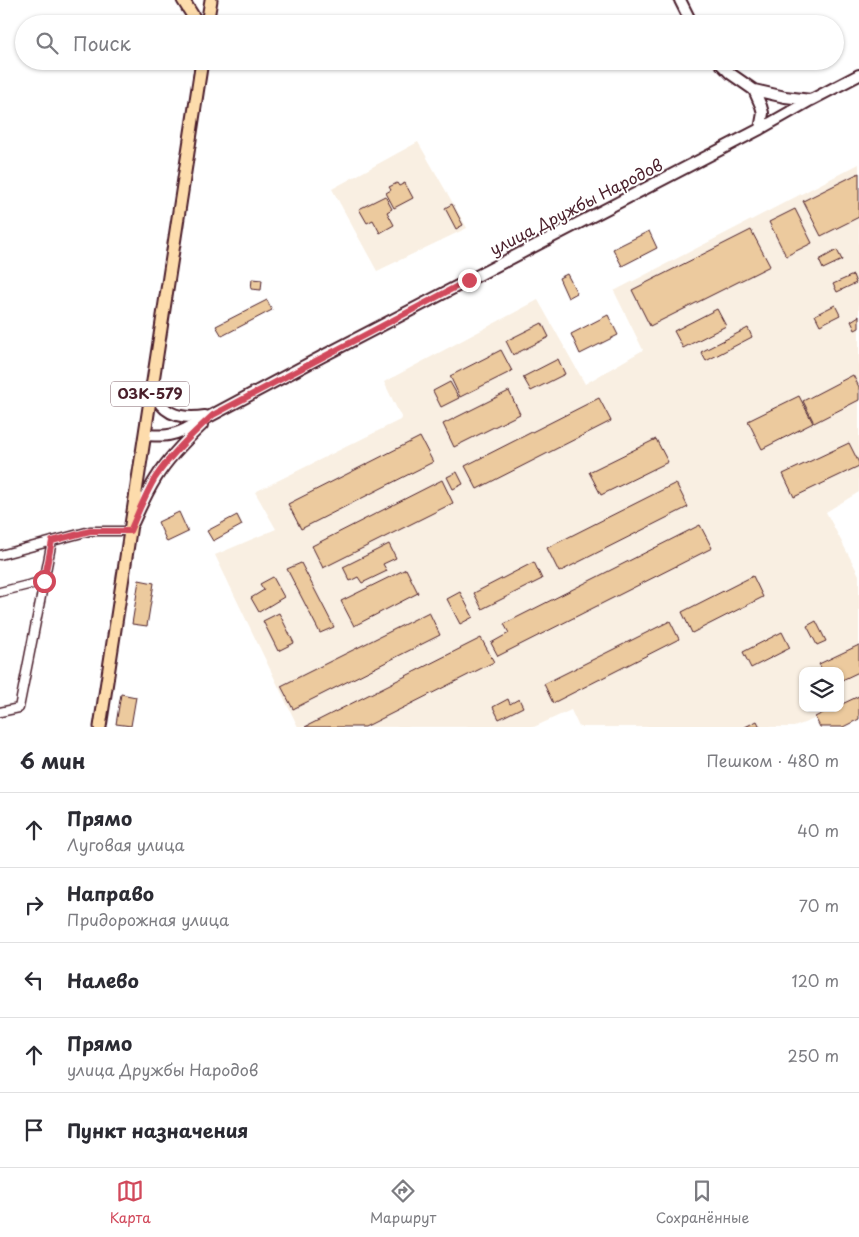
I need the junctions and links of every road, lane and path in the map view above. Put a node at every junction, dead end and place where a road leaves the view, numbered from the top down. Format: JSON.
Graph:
{"nodes":[{"id":1,"x":183,"y":0,"type":"edge"},
{"id":2,"x":211,"y":0,"type":"edge"},
{"id":3,"x":680,"y":0,"type":"edge"},
{"id":4,"x":192,"y":15,"type":"edge"},
{"id":5,"x":208,"y":15,"type":"edge"},
{"id":6,"x":688,"y":15,"type":"edge"},
{"id":7,"x":201,"y":70,"type":"edge"},
{"id":8,"x":727,"y":70,"type":"edge"},
{"id":9,"x":859,"y":75,"type":"edge"},
{"id":10,"x":754,"y":90,"type":"junction"},
{"id":11,"x":811,"y":100,"type":"junction"},
{"id":12,"x":760,"y":129,"type":"junction"},
{"id":13,"x":152,"y":382,"type":"junction"},
{"id":14,"x":213,"y":415,"type":"junction"},
{"id":15,"x":145,"y":435,"type":"junction"},
{"id":16,"x":130,"y":531,"type":"junction"},
{"id":17,"x":52,"y":541,"type":"junction"},
{"id":18,"x":0,"y":554,"type":"edge"},
{"id":19,"x":44,"y":581,"type":"junction"},
{"id":20,"x":0,"y":592,"type":"edge"},
{"id":21,"x":0,"y":712,"type":"edge"},
{"id":22,"x":100,"y":727,"type":"edge"}],
"edges":[{"from":1,"to":4,"type":"main road"},
{"from":2,"to":5,"type":"main road"},
{"from":3,"to":6,"type":"street"},
{"from":7,"to":13,"type":"main road","number":"03К-579"},
{"from":8,"to":10,"type":"street"},
{"from":9,"to":11,"type":"street","name":"улица Дружбы Народов"},
{"from":10,"to":11,"type":"street"},
{"from":10,"to":12,"type":"street"},
{"from":11,"to":12,"type":"street","name":"улица Дружбы Народов"},
{"from":12,"to":14,"type":"street","name":"улица Дружбы Народов"},
{"from":13,"to":14,"type":"street"},
{"from":13,"to":15,"type":"main road","number":"03К-579"},
{"from":14,"to":15,"type":"street","name":"улица Дружбы Народов"},
{"from":14,"to":16,"type":"street"},
{"from":15,"to":16,"type":"main road","number":"03К-579"},
{"from":16,"to":17,"type":"street"},
{"from":16,"to":22,"type":"main road","number":"03К-579"},
{"from":17,"to":18,"type":"street"},
{"from":17,"to":19,"type":"street"},
{"from":19,"to":20,"type":"street"},
{"from":19,"to":21,"type":"street"}]}
